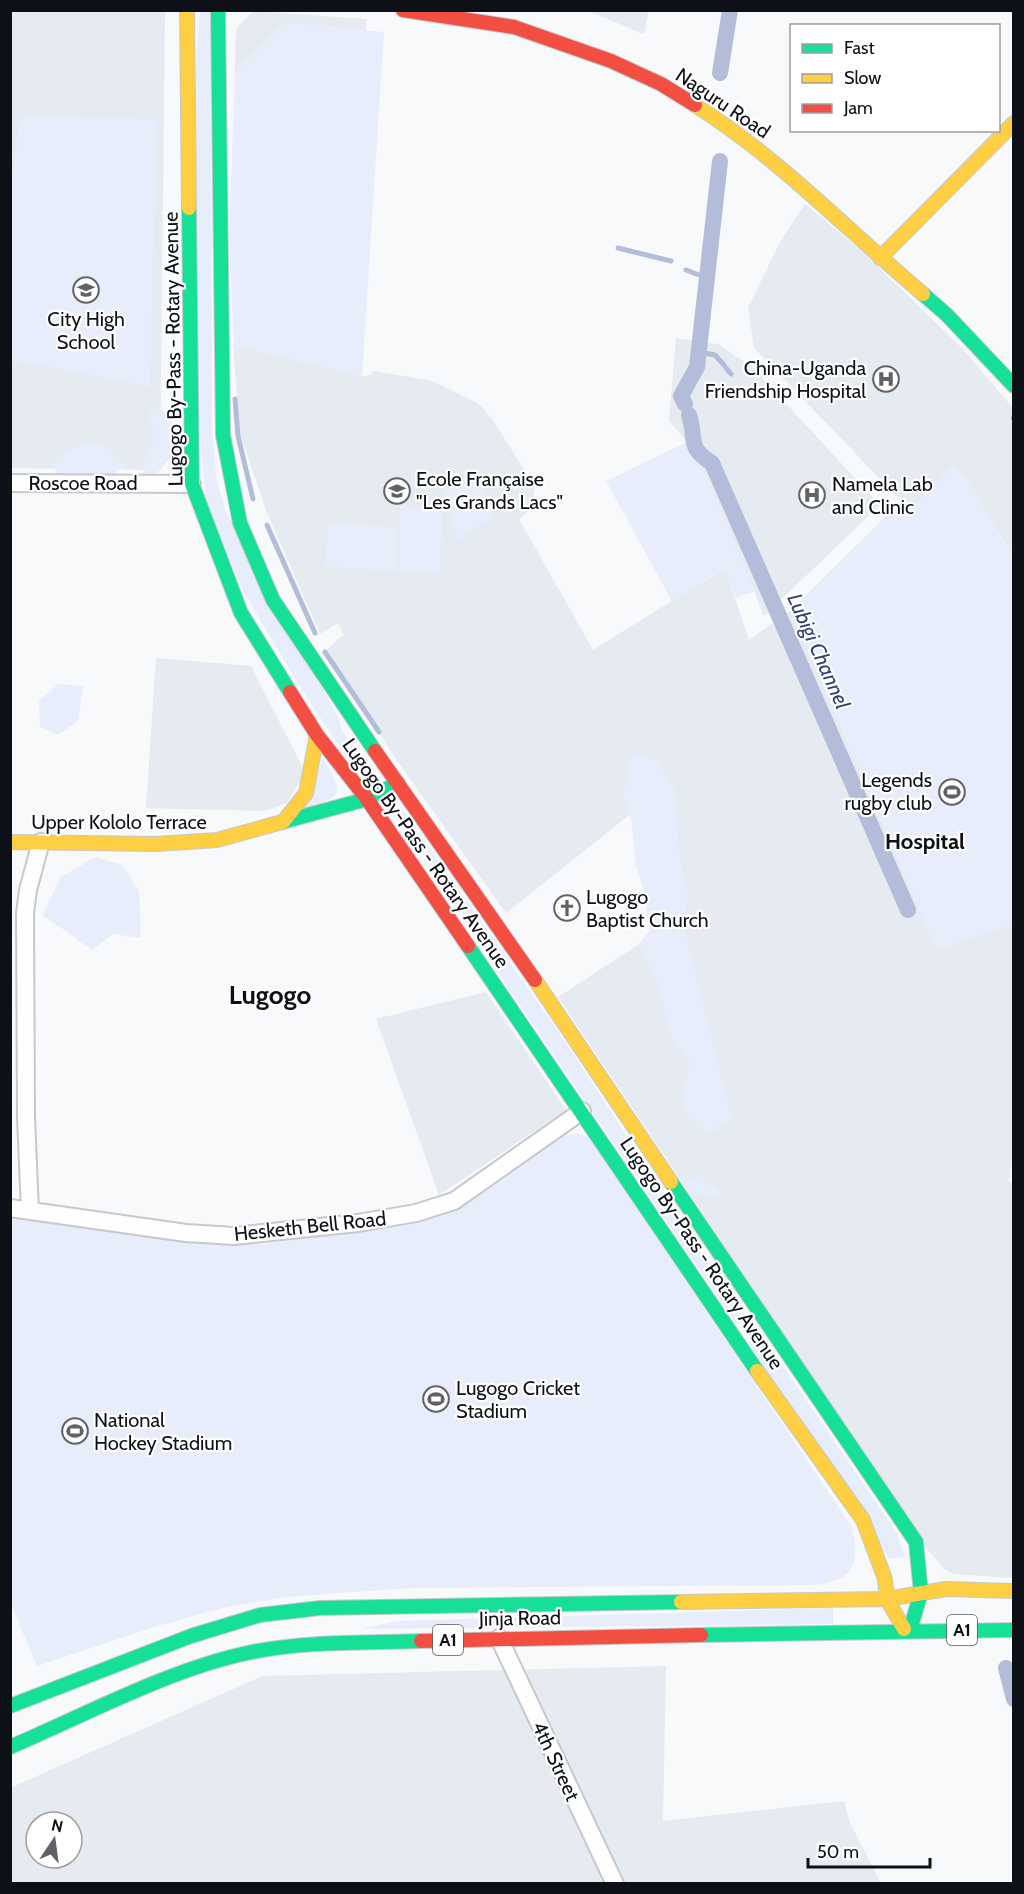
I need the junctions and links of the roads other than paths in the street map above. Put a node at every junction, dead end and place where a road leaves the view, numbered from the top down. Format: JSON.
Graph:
{"nodes":[{"id":1,"x":188,"y":10,"type":"edge"},
{"id":2,"x":218,"y":10,"type":"edge"},
{"id":3,"x":403,"y":10,"type":"edge"},
{"id":4,"x":1014,"y":123,"type":"edge"},
{"id":5,"x":880,"y":258,"type":"junction"},
{"id":6,"x":1014,"y":386,"type":"edge"},
{"id":7,"x":10,"y":483,"type":"edge"},
{"id":8,"x":192,"y":484,"type":"junction"},
{"id":9,"x":317,"y":735,"type":"junction"},
{"id":10,"x":398,"y":783,"type":"junction"},
{"id":11,"x":367,"y":799,"type":"junction"},
{"id":12,"x":283,"y":822,"type":"junction"},
{"id":13,"x":10,"y":842,"type":"edge"},
{"id":14,"x":41,"y":842,"type":"junction"},
{"id":15,"x":448,"y":886,"type":"junction"},
{"id":16,"x":582,"y":1112,"type":"junction"},
{"id":17,"x":10,"y":1208,"type":"edge"},
{"id":18,"x":30,"y":1211,"type":"junction"},
{"id":19,"x":756,"y":1309,"type":"junction"},
{"id":20,"x":742,"y":1331,"type":"junction"},
{"id":21,"x":1014,"y":1591,"type":"edge"},
{"id":22,"x":921,"y":1593,"type":"junction"},
{"id":23,"x":887,"y":1599,"type":"junction"},
{"id":24,"x":907,"y":1630,"type":"junction"},
{"id":25,"x":1014,"y":1630,"type":"edge"},
{"id":26,"x":499,"y":1638,"type":"junction"},
{"id":27,"x":10,"y":1706,"type":"edge"},
{"id":28,"x":10,"y":1748,"type":"edge"},
{"id":29,"x":615,"y":1884,"type":"edge"}],
"edges":[{"from":1,"to":8,"type":"main road","name":"Lugogo By-Pass - Rotary Avenue"},
{"from":2,"to":10,"type":"main road","name":"Lugogo By-Pass - Rotary Avenue"},
{"from":3,"to":5,"type":"main road","name":"Naguru Road"},
{"from":4,"to":5,"type":"main road"},
{"from":5,"to":6,"type":"main road","name":"Naguru Road"},
{"from":7,"to":8,"type":"street","name":"Roscoe Road"},
{"from":8,"to":9,"type":"main road","name":"Lugogo By-Pass - Rotary Avenue"},
{"from":9,"to":11,"type":"main road","name":"Lugogo By-Pass - Rotary Avenue"},
{"from":9,"to":12,"type":"main road"},
{"from":10,"to":11,"type":"main road","name":"Upper Kololo Terrace"},
{"from":10,"to":15,"type":"main road","name":"Lugogo By-Pass - Rotary Avenue"},
{"from":11,"to":12,"type":"main road","name":"Upper Kololo Terrace"},
{"from":11,"to":15,"type":"main road","name":"Lugogo By-Pass - Rotary Avenue"},
{"from":12,"to":14,"type":"main road","name":"Upper Kololo Terrace"},
{"from":13,"to":14,"type":"main road","name":"Upper Kololo Terrace"},
{"from":14,"to":18,"type":"street"},
{"from":15,"to":16,"type":"main road","name":"Lugogo By-Pass - Rotary Avenue"},
{"from":15,"to":19,"type":"main road","name":"Lugogo By-Pass - Rotary Avenue"},
{"from":16,"to":18,"type":"street","name":"Hesketh Bell Road"},
{"from":16,"to":20,"type":"main road","name":"Lugogo By-Pass - Rotary Avenue"},
{"from":17,"to":18,"type":"street","name":"Hesketh Bell Road"},
{"from":19,"to":20,"type":"main road"},
{"from":19,"to":22,"type":"main road","name":"Lugogo By-Pass - Rotary Avenue"},
{"from":20,"to":23,"type":"main road","name":"Lugogo By-Pass - Rotary Avenue"},
{"from":21,"to":22,"type":"main road","name":"Jinja Road","number":"A1"},
{"from":22,"to":23,"type":"main road","name":"Jinja Road","number":"A1"},
{"from":22,"to":24,"type":"main road","name":"Lugogo By-Pass - Rotary Avenue"},
{"from":23,"to":24,"type":"main road","name":"Lugogo By-Pass - Rotary Avenue"},
{"from":23,"to":27,"type":"main road","name":"Jinja Road","number":"A1"},
{"from":24,"to":25,"type":"main road","name":"Jinja Road","number":"A1"},
{"from":24,"to":26,"type":"main road","name":"Jinja Road","number":"A1"},
{"from":26,"to":28,"type":"main road","name":"Jinja Road","number":"A1"},
{"from":26,"to":29,"type":"street","name":"4th Street"}]}
